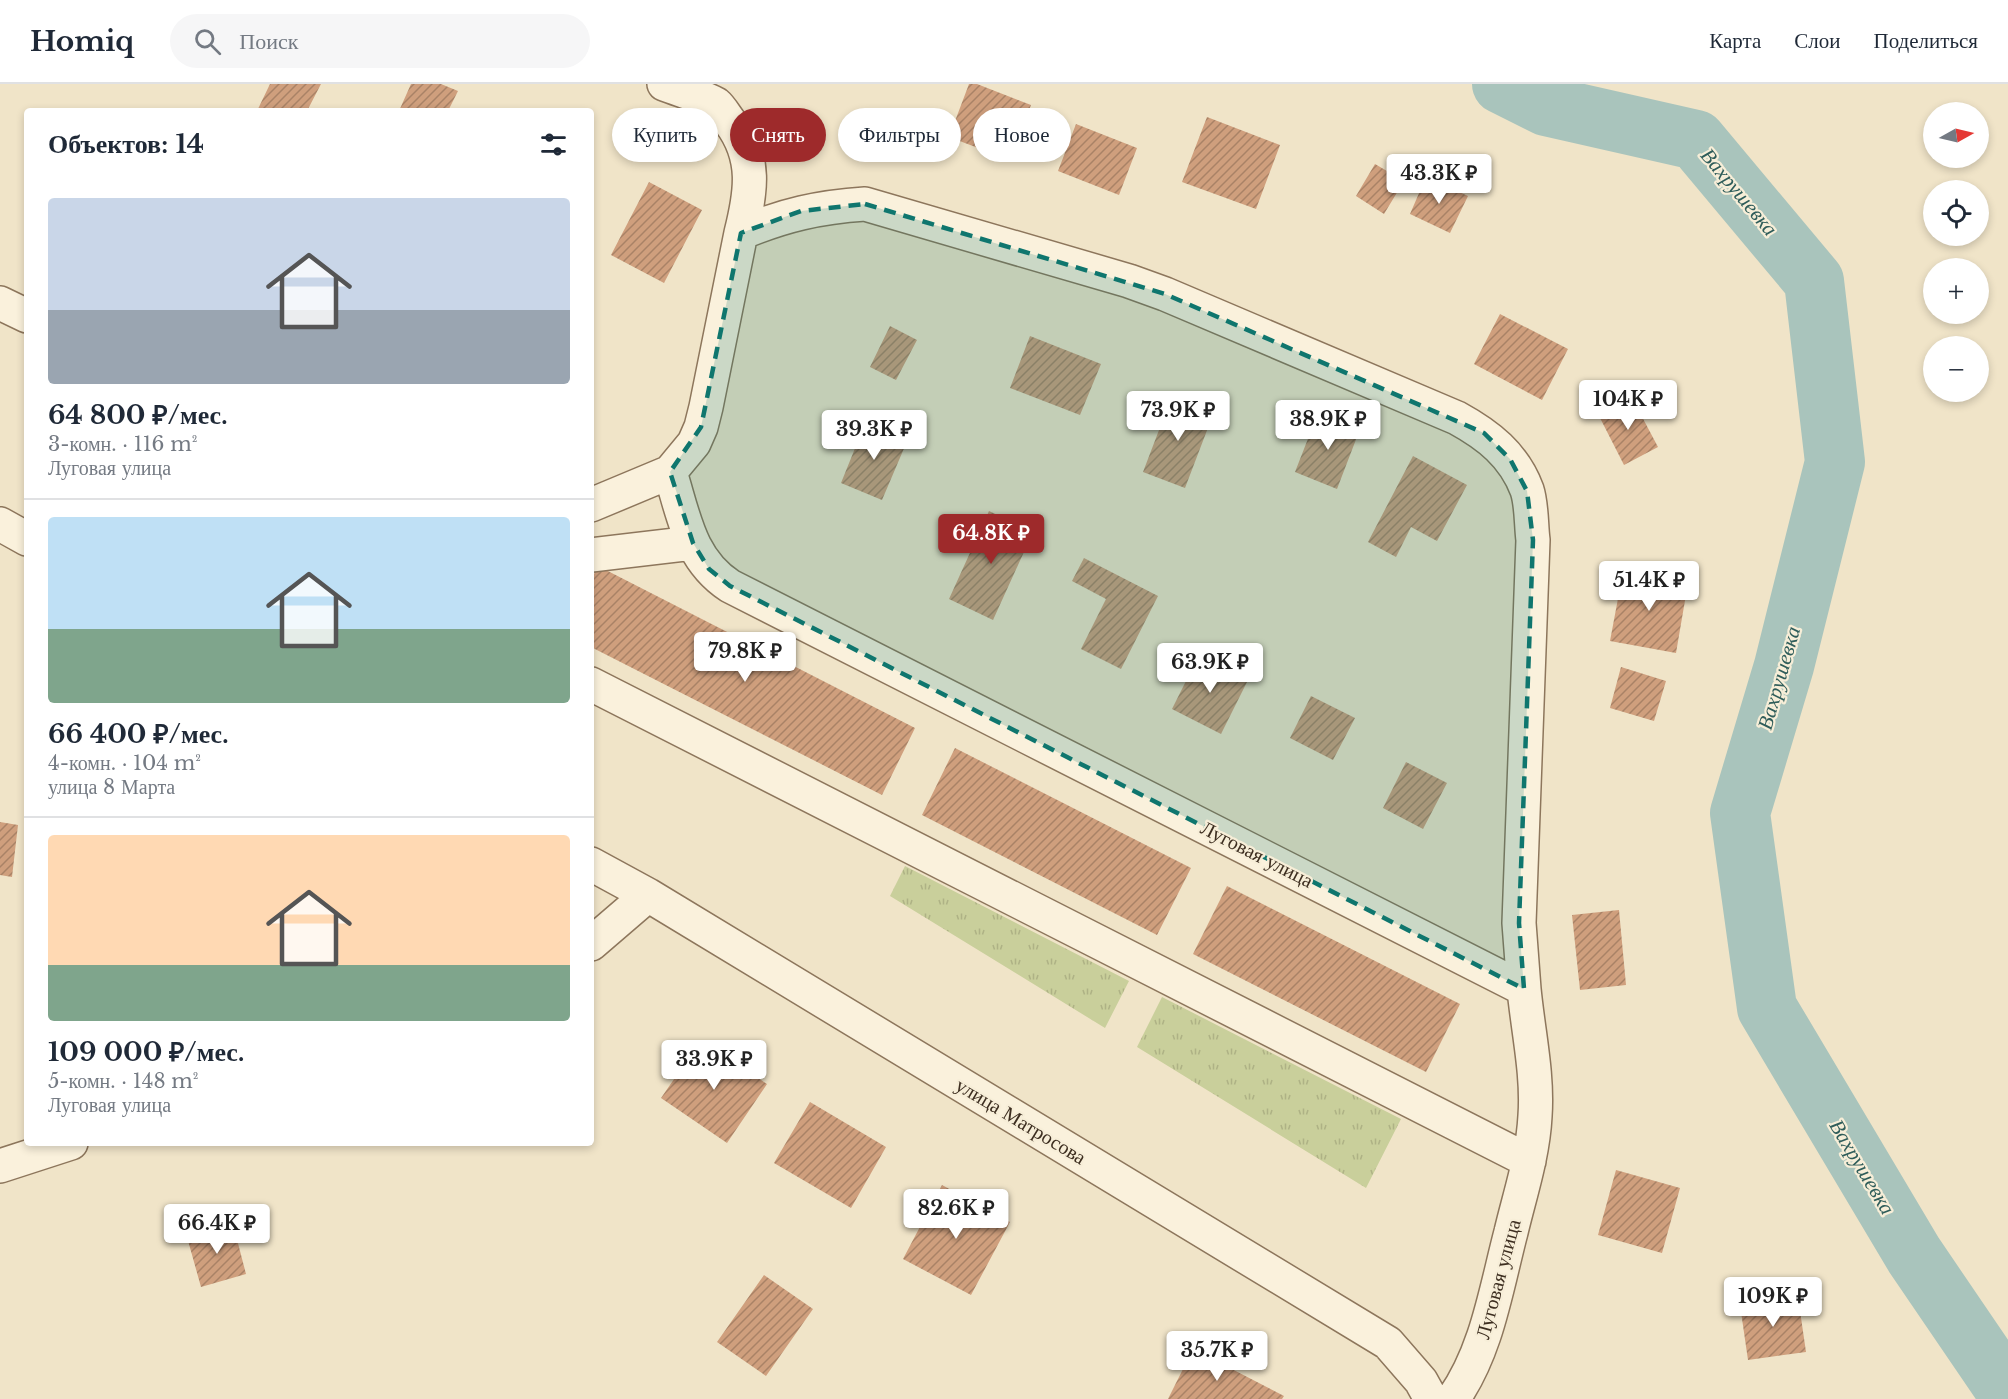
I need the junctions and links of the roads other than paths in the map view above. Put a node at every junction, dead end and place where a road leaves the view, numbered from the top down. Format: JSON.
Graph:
{"nodes":[{"id":1,"x":664,"y":84,"type":"edge"},
{"id":2,"x":741,"y":234,"type":"junction"},
{"id":3,"x":0,"y":303,"type":"edge"},
{"id":4,"x":24,"y":315,"type":"edge"},
{"id":5,"x":670,"y":472,"type":"junction"},
{"id":6,"x":594,"y":504,"type":"edge"},
{"id":7,"x":0,"y":524,"type":"edge"},
{"id":8,"x":24,"y":538,"type":"edge"},
{"id":9,"x":693,"y":543,"type":"junction"},
{"id":10,"x":594,"y":555,"type":"edge"},
{"id":11,"x":594,"y":686,"type":"edge"},
{"id":12,"x":594,"y":866,"type":"edge"},
{"id":13,"x":648,"y":895,"type":"junction"},
{"id":14,"x":594,"y":941,"type":"edge"},
{"id":15,"x":1524,"y":989,"type":"junction"},
{"id":16,"x":61,"y":1146,"type":"edge"},
{"id":17,"x":1529,"y":1161,"type":"junction"},
{"id":18,"x":0,"y":1166,"type":"edge"},
{"id":19,"x":1431,"y":1399,"type":"edge"},
{"id":20,"x":1453,"y":1399,"type":"edge"}],
"edges":[{"from":1,"to":2,"type":"street"},
{"from":2,"to":5,"type":"street"},
{"from":2,"to":15,"type":"street"},
{"from":3,"to":4,"type":"street"},
{"from":5,"to":6,"type":"street"},
{"from":5,"to":9,"type":"street","name":"Луговая улица"},
{"from":7,"to":8,"type":"street"},
{"from":9,"to":10,"type":"street"},
{"from":9,"to":15,"type":"street","name":"Луговая улица"},
{"from":11,"to":17,"type":"street"},
{"from":12,"to":13,"type":"street","name":"улица Матросова"},
{"from":13,"to":14,"type":"street"},
{"from":13,"to":19,"type":"street","name":"улица Матросова"},
{"from":15,"to":17,"type":"street","name":"Луговая улица"},
{"from":16,"to":18,"type":"street"},
{"from":17,"to":20,"type":"street","name":"Луговая улица"}]}
